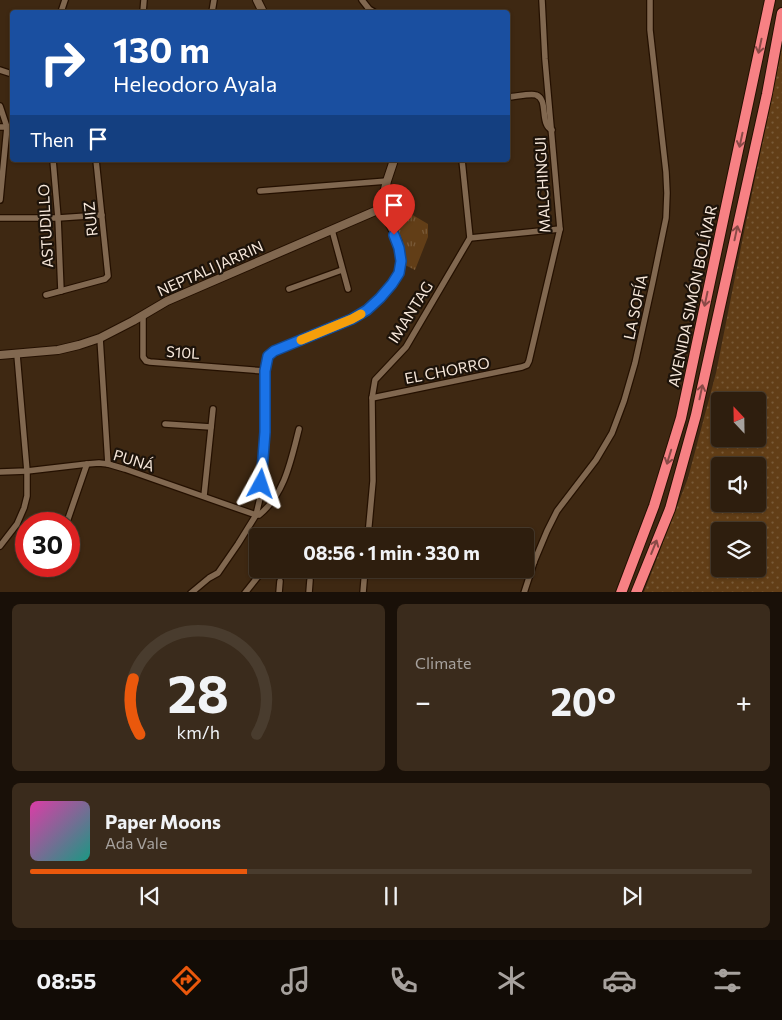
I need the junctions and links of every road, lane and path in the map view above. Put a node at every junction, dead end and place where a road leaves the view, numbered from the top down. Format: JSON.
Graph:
{"nodes":[{"id":1,"x":362,"y":0,"type":"edge"},
{"id":2,"x":542,"y":0,"type":"edge"},
{"id":3,"x":650,"y":0,"type":"edge"},
{"id":4,"x":770,"y":0,"type":"edge"},
{"id":5,"x":371,"y":10,"type":"edge"},
{"id":6,"x":782,"y":13,"type":"edge"},
{"id":7,"x":510,"y":97,"type":"edge"},
{"id":8,"x":0,"y":106,"type":"edge"},
{"id":9,"x":0,"y":127,"type":"edge"},
{"id":10,"x":10,"y":127,"type":"edge"},
{"id":11,"x":552,"y":130,"type":"junction"},
{"id":12,"x":53,"y":162,"type":"edge"},
{"id":13,"x":96,"y":162,"type":"edge"},
{"id":14,"x":393,"y":162,"type":"edge"},
{"id":15,"x":462,"y":162,"type":"edge"},
{"id":16,"x":387,"y":181,"type":"junction"},
{"id":17,"x":260,"y":191,"type":"dead end"},
{"id":18,"x":0,"y":200,"type":"edge"},
{"id":19,"x":380,"y":209,"type":"junction"},
{"id":20,"x":102,"y":214,"type":"junction"},
{"id":21,"x":0,"y":218,"type":"edge"},
{"id":22,"x":58,"y":218,"type":"junction"},
{"id":23,"x":560,"y":229,"type":"junction"},
{"id":24,"x":332,"y":230,"type":"junction"},
{"id":25,"x":470,"y":238,"type":"junction"},
{"id":26,"x":342,"y":270,"type":"junction"},
{"id":27,"x":289,"y":289,"type":"dead end"},
{"id":28,"x":348,"y":289,"type":"dead end"},
{"id":29,"x":61,"y":291,"type":"junction"},
{"id":30,"x":46,"y":296,"type":"dead end"},
{"id":31,"x":143,"y":315,"type":"junction"},
{"id":32,"x":100,"y":338,"type":"junction"},
{"id":33,"x":17,"y":354,"type":"junction"},
{"id":34,"x":0,"y":355,"type":"edge"},
{"id":35,"x":527,"y":365,"type":"joint"},
{"id":36,"x":265,"y":371,"type":"junction"},
{"id":37,"x":372,"y":398,"type":"junction"},
{"id":38,"x":213,"y":409,"type":"dead end"},
{"id":39,"x":165,"y":424,"type":"dead end"},
{"id":40,"x":211,"y":427,"type":"junction"},
{"id":41,"x":299,"y":429,"type":"dead end"},
{"id":42,"x":87,"y":464,"type":"junction"},
{"id":43,"x":108,"y":464,"type":"junction"},
{"id":44,"x":27,"y":471,"type":"junction"},
{"id":45,"x":0,"y":472,"type":"edge"},
{"id":46,"x":204,"y":496,"type":"junction"},
{"id":47,"x":70,"y":512,"type":"edge"},
{"id":48,"x":256,"y":515,"type":"junction"},
{"id":49,"x":369,"y":528,"type":"edge"},
{"id":50,"x":0,"y":546,"type":"edge"},
{"id":51,"x":534,"y":562,"type":"edge"},
{"id":52,"x":257,"y":578,"type":"edge"},
{"id":53,"x":364,"y":578,"type":"edge"},
{"id":54,"x":529,"y":578,"type":"edge"},
{"id":55,"x":310,"y":580,"type":"dead end"},
{"id":56,"x":280,"y":581,"type":"dead end"},
{"id":57,"x":190,"y":592,"type":"edge"},
{"id":58,"x":245,"y":592,"type":"edge"},
{"id":59,"x":279,"y":592,"type":"edge"},
{"id":60,"x":309,"y":592,"type":"edge"},
{"id":61,"x":363,"y":592,"type":"edge"},
{"id":62,"x":524,"y":592,"type":"edge"},
{"id":63,"x":621,"y":592,"type":"edge"},
{"id":64,"x":636,"y":592,"type":"edge"}],
"edges":[{"from":1,"to":5,"type":"street"},
{"from":2,"to":11,"type":"street","name":"MALCHINGUI"},
{"from":3,"to":51,"type":"street","name":"LA SOFÍA"},
{"from":4,"to":63,"type":"highway","name":"AVENIDA SIMÓN BOLÍVAR","one_way":true},
{"from":64,"to":6,"type":"highway","name":"AVENIDA SIMÓN BOLÍVAR","one_way":true},
{"from":7,"to":11,"type":"street"},
{"from":8,"to":10,"type":"street"},
{"from":9,"to":10,"type":"street"},
{"from":10,"to":18,"type":"street"},
{"from":11,"to":23,"type":"street","name":"MALCHINGUI"},
{"from":12,"to":22,"type":"street","name":"ASTUDILLO"},
{"from":13,"to":20,"type":"street","name":"RUIZ"},
{"from":14,"to":16,"type":"street"},
{"from":15,"to":25,"type":"street"},
{"from":16,"to":17,"type":"street"},
{"from":16,"to":19,"type":"street"},
{"from":19,"to":24,"type":"street","name":"NEPTALI JARRIN"},
{"from":19,"to":36,"type":"street"},
{"from":20,"to":22,"type":"street"},
{"from":20,"to":29,"type":"street","name":"RUIZ"},
{"from":21,"to":22,"type":"street"},
{"from":22,"to":29,"type":"street","name":"ASTUDILLO"},
{"from":23,"to":25,"type":"street"},
{"from":23,"to":35,"type":"street","name":"MALCHINGUI"},
{"from":24,"to":26,"type":"street"},
{"from":24,"to":31,"type":"street","name":"NEPTALI JARRIN"},
{"from":25,"to":37,"type":"street","name":"IMANTAG"},
{"from":26,"to":27,"type":"street"},
{"from":26,"to":28,"type":"street"},
{"from":29,"to":30,"type":"street"},
{"from":31,"to":32,"type":"street","name":"NEPTALI JARRIN"},
{"from":31,"to":36,"type":"street","name":"S10L"},
{"from":32,"to":33,"type":"street","name":"NEPTALI JARRIN"},
{"from":32,"to":43,"type":"street"},
{"from":33,"to":34,"type":"street","name":"NEPTALI JARRIN"},
{"from":33,"to":44,"type":"street"},
{"from":35,"to":37,"type":"street","name":"EL CHORRO"},
{"from":36,"to":48,"type":"street"},
{"from":37,"to":49,"type":"street","name":"IMANTAG"},
{"from":38,"to":40,"type":"street"},
{"from":39,"to":40,"type":"street"},
{"from":40,"to":46,"type":"street"},
{"from":41,"to":48,"type":"street"},
{"from":42,"to":43,"type":"street","name":"PUNÁ"},
{"from":42,"to":44,"type":"street","name":"PUNÁ"},
{"from":42,"to":47,"type":"street"},
{"from":43,"to":46,"type":"street","name":"PUNÁ"},
{"from":44,"to":45,"type":"street","name":"PUNÁ"},
{"from":44,"to":50,"type":"street"},
{"from":46,"to":48,"type":"street","name":"PUNÁ"},
{"from":48,"to":57,"type":"street"},
{"from":52,"to":58,"type":"street"},
{"from":53,"to":61,"type":"street"},
{"from":54,"to":62,"type":"street","name":"LA SOFÍA"},
{"from":55,"to":60,"type":"street"},
{"from":56,"to":59,"type":"street"}]}
